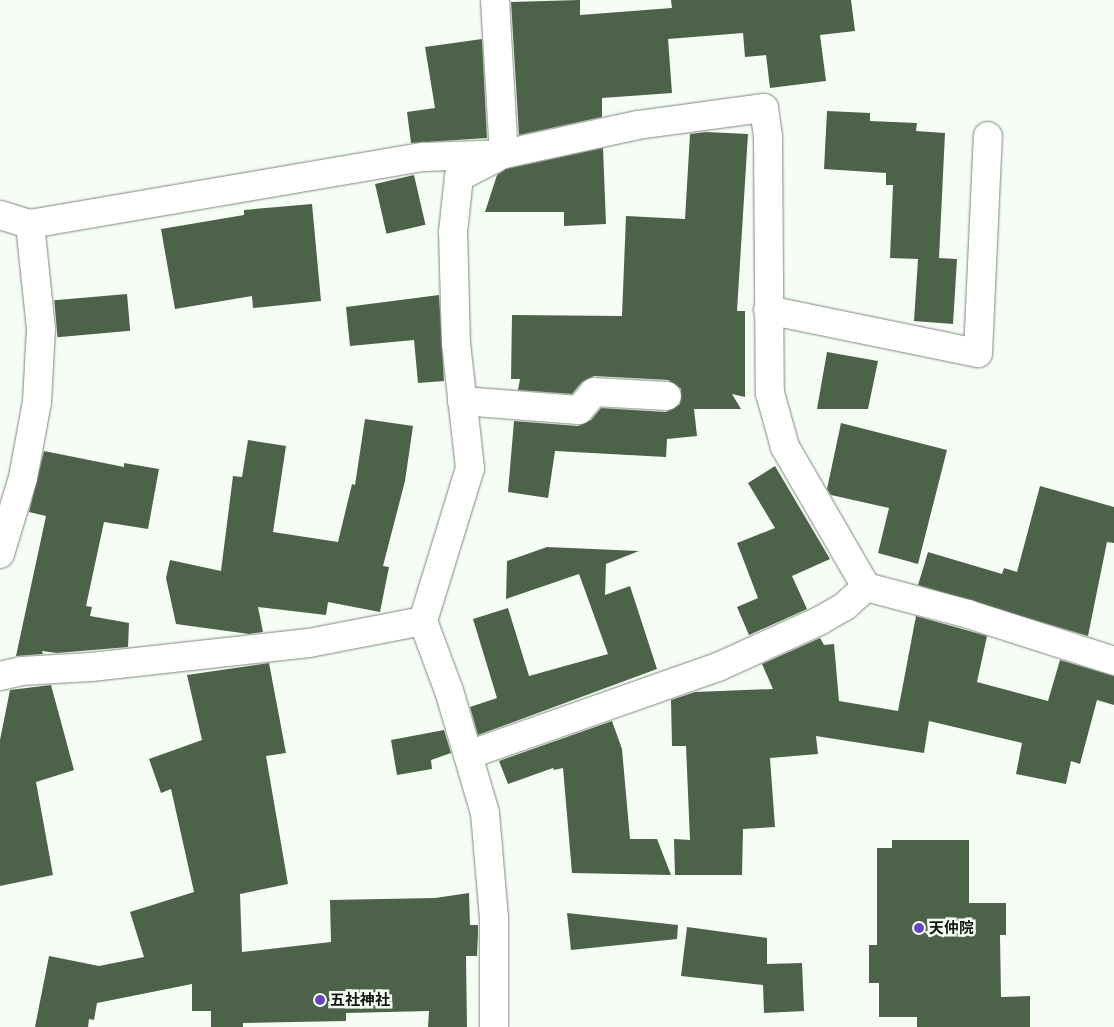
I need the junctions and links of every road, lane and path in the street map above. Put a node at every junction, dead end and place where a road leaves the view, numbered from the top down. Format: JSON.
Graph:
{"nodes":[{"id":1,"x":495,"y":0,"type":"edge"},
{"id":2,"x":988,"y":136,"type":"dead end"},
{"id":3,"x":504,"y":154,"type":"junction"},
{"id":4,"x":0,"y":215,"type":"edge"},
{"id":5,"x":30,"y":224,"type":"junction"},
{"id":6,"x":768,"y":310,"type":"junction"},
{"id":7,"x":667,"y":396,"type":"dead end"},
{"id":8,"x":462,"y":401,"type":"junction"},
{"id":9,"x":0,"y":554,"type":"edge"},
{"id":10,"x":866,"y":587,"type":"junction"},
{"id":11,"x":424,"y":621,"type":"junction"},
{"id":12,"x":1114,"y":661,"type":"edge"},
{"id":13,"x":0,"y":676,"type":"edge"},
{"id":14,"x":468,"y":755,"type":"junction"},
{"id":15,"x":494,"y":1027,"type":"edge"}],
"edges":[{"from":1,"to":3,"type":"street"},
{"from":2,"to":6,"type":"street"},
{"from":3,"to":5,"type":"street"},
{"from":3,"to":6,"type":"street"},
{"from":3,"to":8,"type":"street"},
{"from":4,"to":5,"type":"street"},
{"from":5,"to":9,"type":"street"},
{"from":6,"to":10,"type":"street"},
{"from":7,"to":8,"type":"street"},
{"from":8,"to":11,"type":"street"},
{"from":10,"to":12,"type":"street"},
{"from":10,"to":14,"type":"street"},
{"from":11,"to":13,"type":"street"},
{"from":11,"to":14,"type":"street"},
{"from":14,"to":15,"type":"street"}]}
